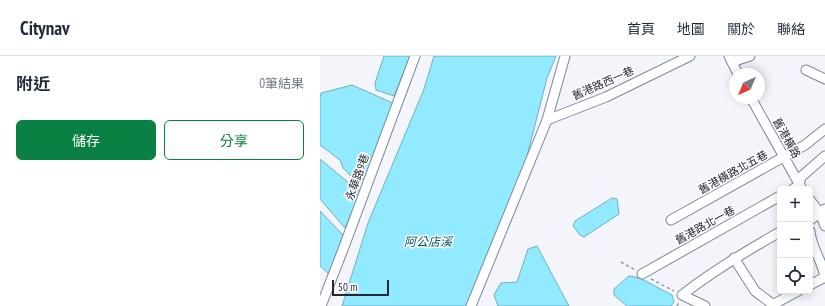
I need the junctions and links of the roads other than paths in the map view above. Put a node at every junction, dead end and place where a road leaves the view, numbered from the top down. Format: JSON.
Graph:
{"nodes":[{"id":1,"x":415,"y":56,"type":"edge"},
{"id":2,"x":564,"y":56,"type":"edge"},
{"id":3,"x":690,"y":56,"type":"edge"},
{"id":4,"x":750,"y":56,"type":"edge"},
{"id":5,"x":730,"y":59,"type":"edge"},
{"id":6,"x":735,"y":68,"type":"edge"},
{"id":7,"x":806,"y":70,"type":"dead end"},
{"id":8,"x":825,"y":79,"type":"edge"},
{"id":9,"x":754,"y":104,"type":"edge"},
{"id":10,"x":547,"y":120,"type":"junction"},
{"id":11,"x":825,"y":129,"type":"edge"},
{"id":12,"x":825,"y":156,"type":"edge"},
{"id":13,"x":784,"y":158,"type":"junction"},
{"id":14,"x":797,"y":186,"type":"edge"},
{"id":15,"x":799,"y":186,"type":"edge"},
{"id":16,"x":777,"y":198,"type":"edge"},
{"id":17,"x":813,"y":203,"type":"edge"},
{"id":18,"x":822,"y":211,"type":"edge"},
{"id":19,"x":813,"y":218,"type":"edge"},
{"id":20,"x":671,"y":220,"type":"dead end"},
{"id":21,"x":825,"y":226,"type":"edge"},
{"id":22,"x":777,"y":234,"type":"edge"},
{"id":23,"x":813,"y":244,"type":"edge"},
{"id":24,"x":734,"y":258,"type":"junction"},
{"id":25,"x":642,"y":274,"type":"road end"},
{"id":26,"x":825,"y":277,"type":"edge"},
{"id":27,"x":813,"y":283,"type":"edge"},
{"id":28,"x":793,"y":294,"type":"edge"},
{"id":29,"x":774,"y":305,"type":"edge"},
{"id":30,"x":321,"y":306,"type":"edge"},
{"id":31,"x":471,"y":306,"type":"edge"},
{"id":32,"x":705,"y":306,"type":"edge"}],
"edges":[{"from":1,"to":30,"type":"street","name":"永華路9巷"},
{"from":2,"to":10,"type":"street"},
{"from":3,"to":10,"type":"street","name":"舊港路西一巷"},
{"from":4,"to":5,"type":"street"},
{"from":5,"to":6,"type":"street"},
{"from":7,"to":8,"type":"street"},
{"from":9,"to":13,"type":"street","name":"舊港橫路"},
{"from":10,"to":31,"type":"street"},
{"from":11,"to":13,"type":"street","name":"舊港橫路北五巷"},
{"from":12,"to":15,"type":"street"},
{"from":13,"to":14,"type":"street","name":"舊港橫路"},
{"from":13,"to":20,"type":"street","name":"舊港橫路北五巷"},
{"from":16,"to":25,"type":"street","name":"舊港路北一巷"},
{"from":17,"to":18,"type":"street"},
{"from":18,"to":19,"type":"street"},
{"from":18,"to":21,"type":"street"},
{"from":22,"to":24,"type":"street"},
{"from":23,"to":26,"type":"street"},
{"from":24,"to":29,"type":"street"},
{"from":24,"to":32,"type":"street"},
{"from":26,"to":27,"type":"street"},
{"from":28,"to":29,"type":"street"}]}
